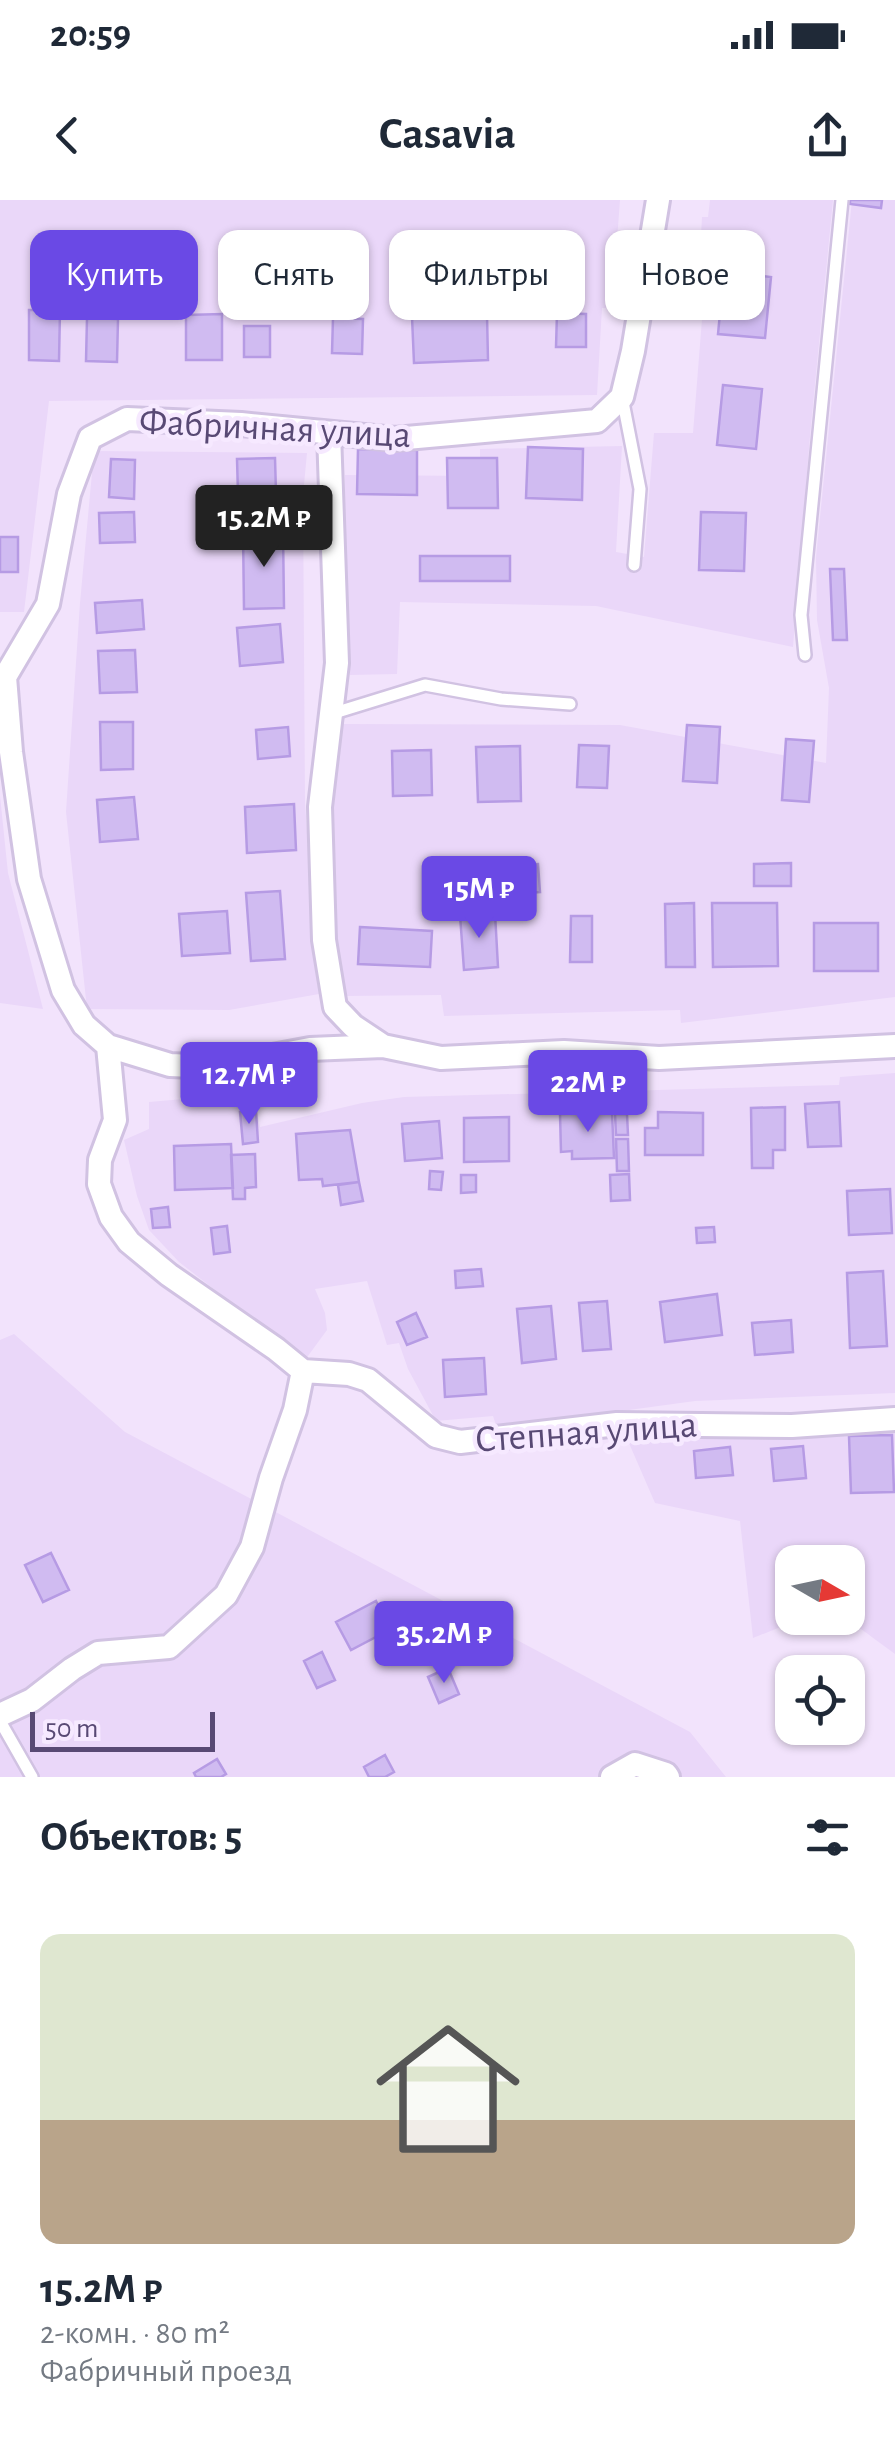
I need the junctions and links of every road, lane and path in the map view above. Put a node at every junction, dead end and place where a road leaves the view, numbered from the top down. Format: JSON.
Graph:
{"nodes":[{"id":1,"x":658,"y":200,"type":"edge"},
{"id":2,"x":842,"y":200,"type":"edge"},
{"id":3,"x":622,"y":397,"type":"junction"},
{"id":4,"x":329,"y":433,"type":"junction"},
{"id":5,"x":634,"y":564,"type":"dead end"},
{"id":6,"x":806,"y":655,"type":"dead end"},
{"id":7,"x":2,"y":676,"type":"edge"},
{"id":8,"x":570,"y":704,"type":"dead end"},
{"id":9,"x":332,"y":714,"type":"junction"},
{"id":10,"x":108,"y":1046,"type":"junction"},
{"id":11,"x":383,"y":1046,"type":"junction"},
{"id":12,"x":895,"y":1046,"type":"edge"},
{"id":13,"x":303,"y":1372,"type":"junction"},
{"id":14,"x":895,"y":1419,"type":"edge"},
{"id":15,"x":0,"y":1718,"type":"edge"},
{"id":16,"x":32,"y":1777,"type":"edge"},
{"id":17,"x":612,"y":1777,"type":"edge"},
{"id":18,"x":668,"y":1777,"type":"edge"}],
"edges":[{"from":1,"to":3,"type":"street"},
{"from":2,"to":6,"type":"lane"},
{"from":3,"to":4,"type":"street","name":"Фабричная улица"},
{"from":3,"to":5,"type":"lane"},
{"from":4,"to":7,"type":"street","name":"Фабричная улица"},
{"from":4,"to":9,"type":"street"},
{"from":7,"to":10,"type":"street","name":"Фабричная улица"},
{"from":8,"to":9,"type":"lane"},
{"from":9,"to":11,"type":"street"},
{"from":10,"to":11,"type":"street"},
{"from":10,"to":13,"type":"street"},
{"from":11,"to":12,"type":"street"},
{"from":13,"to":14,"type":"street","name":"Степная улица"},
{"from":13,"to":15,"type":"street"},
{"from":15,"to":16,"type":"lane"},
{"from":17,"to":18,"type":"street"}]}
